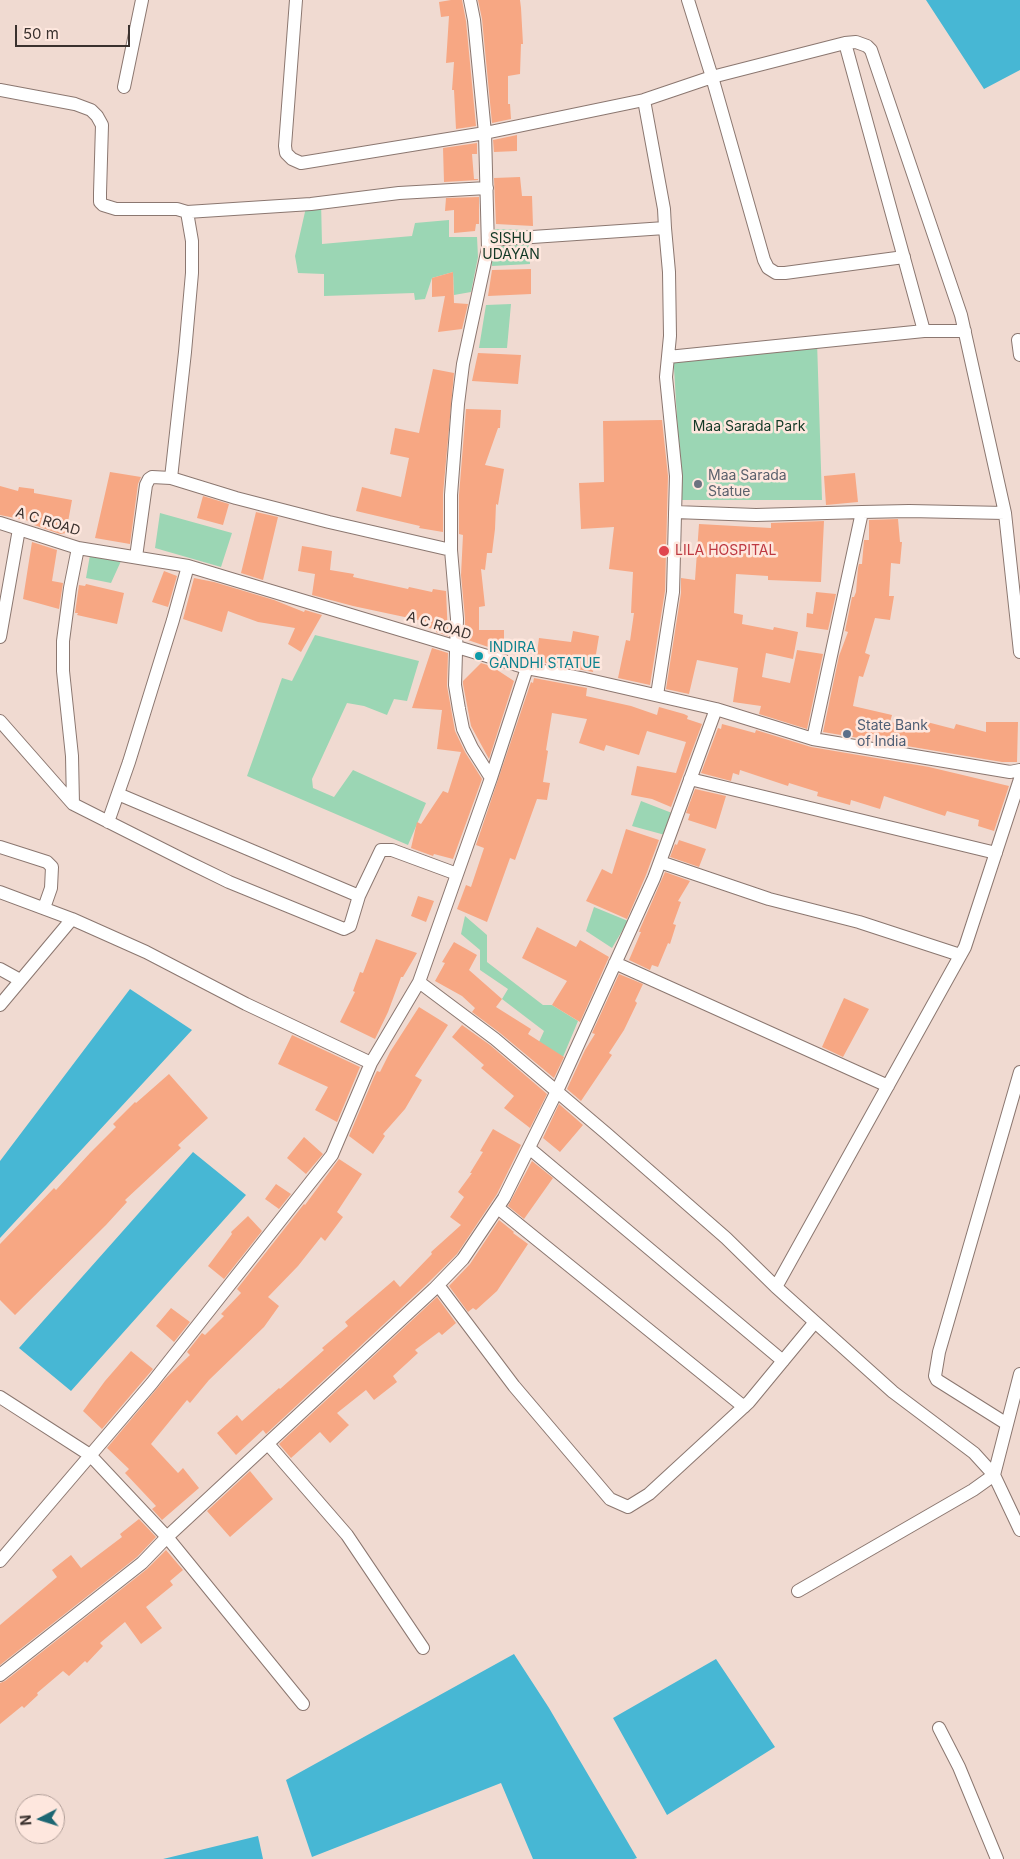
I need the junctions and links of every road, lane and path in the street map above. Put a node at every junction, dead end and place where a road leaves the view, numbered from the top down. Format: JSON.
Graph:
{"nodes":[{"id":1,"x":142,"y":0,"type":"edge"},
{"id":2,"x":296,"y":0,"type":"edge"},
{"id":3,"x":470,"y":0,"type":"edge"},
{"id":4,"x":688,"y":0,"type":"edge"},
{"id":5,"x":845,"y":43,"type":"junction"},
{"id":6,"x":712,"y":77,"type":"junction"},
{"id":7,"x":124,"y":87,"type":"dead end"},
{"id":8,"x":0,"y":90,"type":"edge"},
{"id":9,"x":644,"y":100,"type":"junction"},
{"id":10,"x":485,"y":133,"type":"junction"},
{"id":11,"x":487,"y":188,"type":"junction"},
{"id":12,"x":187,"y":212,"type":"junction"},
{"id":13,"x":665,"y":228,"type":"junction"},
{"id":14,"x":488,"y":240,"type":"junction"},
{"id":15,"x":904,"y":257,"type":"junction"},
{"id":16,"x":965,"y":330,"type":"junction"},
{"id":17,"x":924,"y":331,"type":"junction"},
{"id":18,"x":1018,"y":340,"type":"dead end"},
{"id":19,"x":1020,"y":355,"type":"edge"},
{"id":20,"x":668,"y":357,"type":"junction"},
{"id":21,"x":170,"y":478,"type":"junction"},
{"id":22,"x":675,"y":512,"type":"junction"},
{"id":23,"x":862,"y":512,"type":"junction"},
{"id":24,"x":1005,"y":513,"type":"junction"},
{"id":25,"x":0,"y":523,"type":"edge"},
{"id":26,"x":19,"y":529,"type":"junction"},
{"id":27,"x":78,"y":548,"type":"junction"},
{"id":28,"x":452,"y":550,"type":"junction"},
{"id":29,"x":136,"y":557,"type":"junction"},
{"id":30,"x":188,"y":566,"type":"junction"},
{"id":31,"x":0,"y":637,"type":"edge"},
{"id":32,"x":456,"y":646,"type":"junction"},
{"id":33,"x":1020,"y":652,"type":"edge"},
{"id":34,"x":527,"y":668,"type":"junction"},
{"id":35,"x":657,"y":695,"type":"junction"},
{"id":36,"x":716,"y":709,"type":"junction"},
{"id":37,"x":0,"y":721,"type":"edge"},
{"id":38,"x":813,"y":739,"type":"junction"},
{"id":39,"x":1020,"y":770,"type":"edge"},
{"id":40,"x":491,"y":778,"type":"junction"},
{"id":41,"x":690,"y":779,"type":"junction"},
{"id":42,"x":1020,"y":779,"type":"edge"},
{"id":43,"x":118,"y":794,"type":"junction"},
{"id":44,"x":73,"y":804,"type":"junction"},
{"id":45,"x":108,"y":822,"type":"junction"},
{"id":46,"x":0,"y":847,"type":"edge"},
{"id":47,"x":996,"y":853,"type":"junction"},
{"id":48,"x":660,"y":862,"type":"junction"},
{"id":49,"x":457,"y":874,"type":"junction"},
{"id":50,"x":0,"y":892,"type":"edge"},
{"id":51,"x":359,"y":896,"type":"junction"},
{"id":52,"x":44,"y":908,"type":"junction"},
{"id":53,"x":72,"y":919,"type":"junction"},
{"id":54,"x":960,"y":955,"type":"junction"},
{"id":55,"x":615,"y":963,"type":"junction"},
{"id":56,"x":0,"y":969,"type":"edge"},
{"id":57,"x":20,"y":980,"type":"junction"},
{"id":58,"x":419,"y":982,"type":"junction"},
{"id":59,"x":0,"y":1005,"type":"edge"},
{"id":60,"x":372,"y":1063,"type":"junction"},
{"id":61,"x":1020,"y":1072,"type":"edge"},
{"id":62,"x":888,"y":1086,"type":"junction"},
{"id":63,"x":557,"y":1091,"type":"junction"},
{"id":64,"x":529,"y":1148,"type":"junction"},
{"id":65,"x":498,"y":1208,"type":"junction"},
{"id":66,"x":438,"y":1285,"type":"junction"},
{"id":67,"x":776,"y":1287,"type":"junction"},
{"id":68,"x":815,"y":1322,"type":"junction"},
{"id":69,"x":783,"y":1361,"type":"junction"},
{"id":70,"x":1020,"y":1374,"type":"edge"},
{"id":71,"x":0,"y":1397,"type":"edge"},
{"id":72,"x":744,"y":1407,"type":"junction"},
{"id":73,"x":1007,"y":1424,"type":"junction"},
{"id":74,"x":268,"y":1444,"type":"junction"},
{"id":75,"x":90,"y":1456,"type":"junction"},
{"id":76,"x":994,"y":1475,"type":"junction"},
{"id":77,"x":1020,"y":1530,"type":"edge"},
{"id":78,"x":167,"y":1537,"type":"junction"},
{"id":79,"x":0,"y":1561,"type":"edge"},
{"id":80,"x":798,"y":1591,"type":"dead end"},
{"id":81,"x":423,"y":1648,"type":"dead end"},
{"id":82,"x":0,"y":1675,"type":"edge"},
{"id":83,"x":304,"y":1704,"type":"dead end"},
{"id":84,"x":939,"y":1728,"type":"dead end"},
{"id":85,"x":997,"y":1859,"type":"edge"}],
"edges":[{"from":1,"to":7,"type":"street"},
{"from":2,"to":10,"type":"street"},
{"from":3,"to":10,"type":"street"},
{"from":4,"to":6,"type":"street"},
{"from":5,"to":6,"type":"street"},
{"from":5,"to":15,"type":"street"},
{"from":5,"to":16,"type":"street"},
{"from":6,"to":9,"type":"street"},
{"from":6,"to":15,"type":"street"},
{"from":8,"to":12,"type":"street"},
{"from":9,"to":10,"type":"street"},
{"from":9,"to":13,"type":"street"},
{"from":10,"to":11,"type":"street"},
{"from":11,"to":12,"type":"street"},
{"from":11,"to":14,"type":"street"},
{"from":12,"to":21,"type":"street"},
{"from":13,"to":14,"type":"street"},
{"from":13,"to":20,"type":"street"},
{"from":14,"to":28,"type":"street"},
{"from":15,"to":17,"type":"street"},
{"from":16,"to":17,"type":"street"},
{"from":16,"to":24,"type":"street"},
{"from":17,"to":20,"type":"street"},
{"from":18,"to":19,"type":"street"},
{"from":20,"to":22,"type":"street"},
{"from":21,"to":28,"type":"street"},
{"from":21,"to":29,"type":"street"},
{"from":22,"to":23,"type":"street"},
{"from":22,"to":35,"type":"street"},
{"from":23,"to":24,"type":"street"},
{"from":23,"to":38,"type":"street"},
{"from":24,"to":33,"type":"street"},
{"from":25,"to":26,"type":"street","name":"A C ROAD"},
{"from":26,"to":27,"type":"street","name":"A C ROAD"},
{"from":26,"to":31,"type":"street"},
{"from":27,"to":29,"type":"street","name":"A C ROAD"},
{"from":27,"to":44,"type":"street"},
{"from":28,"to":32,"type":"street"},
{"from":29,"to":30,"type":"street","name":"A C ROAD"},
{"from":30,"to":32,"type":"street","name":"A C ROAD"},
{"from":30,"to":43,"type":"street"},
{"from":32,"to":34,"type":"street","name":"A C ROAD"},
{"from":32,"to":40,"type":"street"},
{"from":34,"to":35,"type":"street","name":"A C ROAD"},
{"from":34,"to":40,"type":"street"},
{"from":35,"to":36,"type":"street","name":"A C ROAD"},
{"from":36,"to":38,"type":"street","name":"A C ROAD"},
{"from":36,"to":41,"type":"street"},
{"from":37,"to":44,"type":"street"},
{"from":38,"to":39,"type":"street","name":"A C ROAD"},
{"from":40,"to":49,"type":"street"},
{"from":41,"to":47,"type":"street"},
{"from":41,"to":48,"type":"street"},
{"from":42,"to":47,"type":"street"},
{"from":43,"to":45,"type":"street"},
{"from":43,"to":51,"type":"street"},
{"from":44,"to":45,"type":"street"},
{"from":45,"to":51,"type":"street"},
{"from":46,"to":52,"type":"street"},
{"from":47,"to":54,"type":"street"},
{"from":48,"to":54,"type":"street"},
{"from":48,"to":55,"type":"street"},
{"from":49,"to":51,"type":"street"},
{"from":49,"to":58,"type":"street"},
{"from":50,"to":52,"type":"street"},
{"from":52,"to":53,"type":"street"},
{"from":53,"to":57,"type":"street"},
{"from":53,"to":60,"type":"street"},
{"from":54,"to":62,"type":"street"},
{"from":55,"to":62,"type":"street"},
{"from":55,"to":63,"type":"street"},
{"from":56,"to":57,"type":"street"},
{"from":57,"to":59,"type":"street"},
{"from":58,"to":60,"type":"street"},
{"from":58,"to":63,"type":"street"},
{"from":60,"to":75,"type":"street"},
{"from":61,"to":73,"type":"street"},
{"from":62,"to":67,"type":"street"},
{"from":63,"to":64,"type":"street"},
{"from":63,"to":67,"type":"street"},
{"from":64,"to":65,"type":"street"},
{"from":64,"to":69,"type":"street"},
{"from":65,"to":66,"type":"street"},
{"from":65,"to":72,"type":"street"},
{"from":66,"to":72,"type":"street"},
{"from":66,"to":74,"type":"street"},
{"from":67,"to":68,"type":"street"},
{"from":68,"to":69,"type":"street"},
{"from":68,"to":76,"type":"street"},
{"from":69,"to":72,"type":"street"},
{"from":70,"to":73,"type":"street"},
{"from":71,"to":75,"type":"street"},
{"from":73,"to":76,"type":"street"},
{"from":74,"to":78,"type":"street"},
{"from":74,"to":81,"type":"street"},
{"from":75,"to":78,"type":"street"},
{"from":75,"to":79,"type":"street"},
{"from":76,"to":77,"type":"street"},
{"from":76,"to":80,"type":"street"},
{"from":78,"to":82,"type":"street"},
{"from":78,"to":83,"type":"street"},
{"from":84,"to":85,"type":"street"}]}
